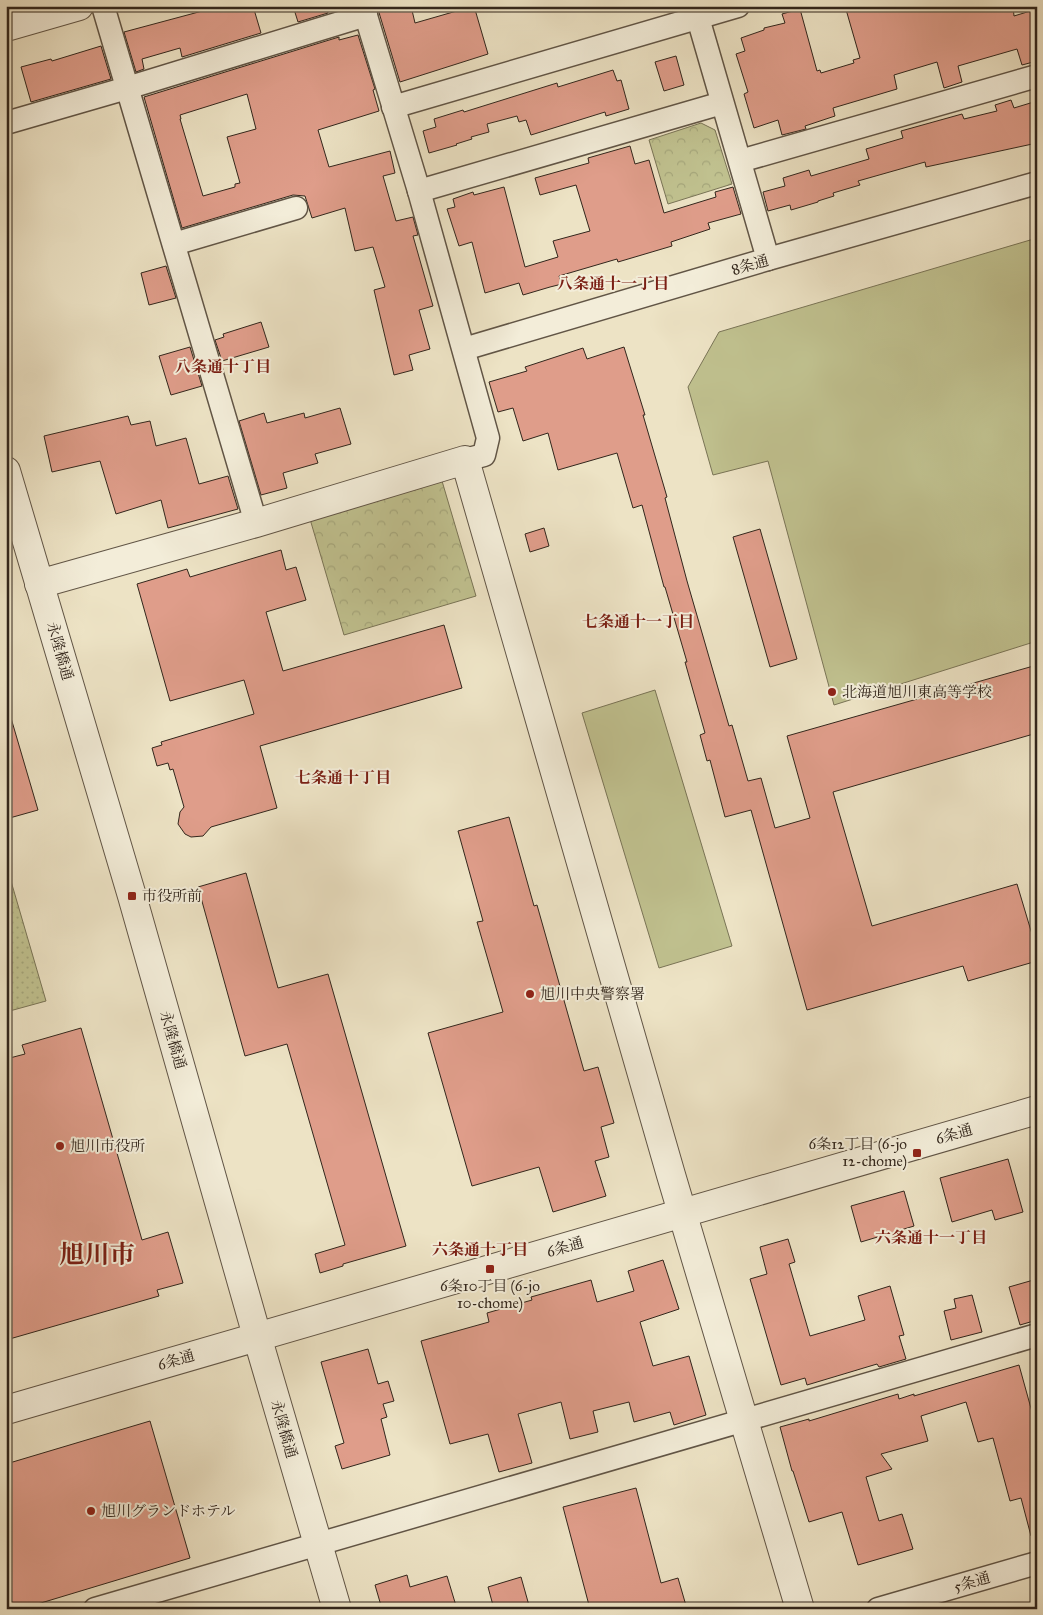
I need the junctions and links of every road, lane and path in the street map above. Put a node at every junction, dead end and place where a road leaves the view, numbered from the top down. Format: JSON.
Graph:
{"nodes":[{"id":1,"x":79,"y":6,"type":"edge"},
{"id":2,"x":103,"y":6,"type":"edge"},
{"id":3,"x":738,"y":6,"type":"edge"},
{"id":4,"x":364,"y":11,"type":"edge"},
{"id":5,"x":698,"y":18,"type":"junction"},
{"id":6,"x":6,"y":27,"type":"edge"},
{"id":7,"x":1037,"y":76,"type":"edge"},
{"id":8,"x":127,"y":88,"type":"junction"},
{"id":9,"x":722,"y":102,"type":"junction"},
{"id":10,"x":392,"y":107,"type":"junction"},
{"id":11,"x":6,"y":123,"type":"edge"},
{"id":12,"x":740,"y":161,"type":"junction"},
{"id":13,"x":1037,"y":183,"type":"edge"},
{"id":14,"x":419,"y":191,"type":"junction"},
{"id":15,"x":296,"y":208,"type":"dead end"},
{"id":16,"x":174,"y":244,"type":"junction"},
{"id":17,"x":768,"y":259,"type":"junction"},
{"id":18,"x":464,"y":349,"type":"junction"},
{"id":19,"x":465,"y":460,"type":"junction"},
{"id":20,"x":7,"y":479,"type":"edge"},
{"id":21,"x":256,"y":523,"type":"junction"},
{"id":22,"x":40,"y":584,"type":"junction"},
{"id":23,"x":1037,"y":1110,"type":"edge"},
{"id":24,"x":682,"y":1213,"type":"junction"},
{"id":25,"x":1037,"y":1335,"type":"edge"},
{"id":26,"x":257,"y":1336,"type":"junction"},
{"id":27,"x":6,"y":1410,"type":"edge"},
{"id":28,"x":743,"y":1420,"type":"junction"},
{"id":29,"x":318,"y":1544,"type":"junction"},
{"id":30,"x":1037,"y":1563,"type":"edge"},
{"id":31,"x":95,"y":1609,"type":"edge"},
{"id":32,"x":337,"y":1609,"type":"edge"},
{"id":33,"x":800,"y":1609,"type":"edge"},
{"id":34,"x":878,"y":1609,"type":"edge"}],
"edges":[{"from":1,"to":6,"type":"street"},
{"from":2,"to":8,"type":"street"},
{"from":3,"to":5,"type":"street"},
{"from":4,"to":8,"type":"street"},
{"from":4,"to":10,"type":"street"},
{"from":5,"to":9,"type":"street"},
{"from":5,"to":10,"type":"street"},
{"from":7,"to":12,"type":"street"},
{"from":8,"to":11,"type":"street"},
{"from":8,"to":16,"type":"street"},
{"from":9,"to":12,"type":"street"},
{"from":9,"to":14,"type":"street"},
{"from":10,"to":14,"type":"street"},
{"from":12,"to":17,"type":"street"},
{"from":13,"to":17,"type":"street","name":"8条通"},
{"from":14,"to":18,"type":"street"},
{"from":15,"to":16,"type":"street"},
{"from":16,"to":21,"type":"street"},
{"from":17,"to":18,"type":"street","name":"8条通"},
{"from":18,"to":19,"type":"street"},
{"from":19,"to":21,"type":"street"},
{"from":19,"to":24,"type":"street"},
{"from":20,"to":22,"type":"street","name":"永隆橋通"},
{"from":21,"to":22,"type":"street"},
{"from":22,"to":26,"type":"street","name":"永隆橋通"},
{"from":23,"to":24,"type":"street","name":"6条通"},
{"from":24,"to":26,"type":"street","name":"6条通"},
{"from":24,"to":28,"type":"street"},
{"from":25,"to":28,"type":"street"},
{"from":26,"to":27,"type":"street","name":"6条通"},
{"from":26,"to":29,"type":"street","name":"永隆橋通"},
{"from":28,"to":29,"type":"street"},
{"from":28,"to":33,"type":"street"},
{"from":29,"to":31,"type":"street"},
{"from":29,"to":32,"type":"street","name":"永隆橋通"},
{"from":30,"to":34,"type":"street","name":"5条通"}]}
